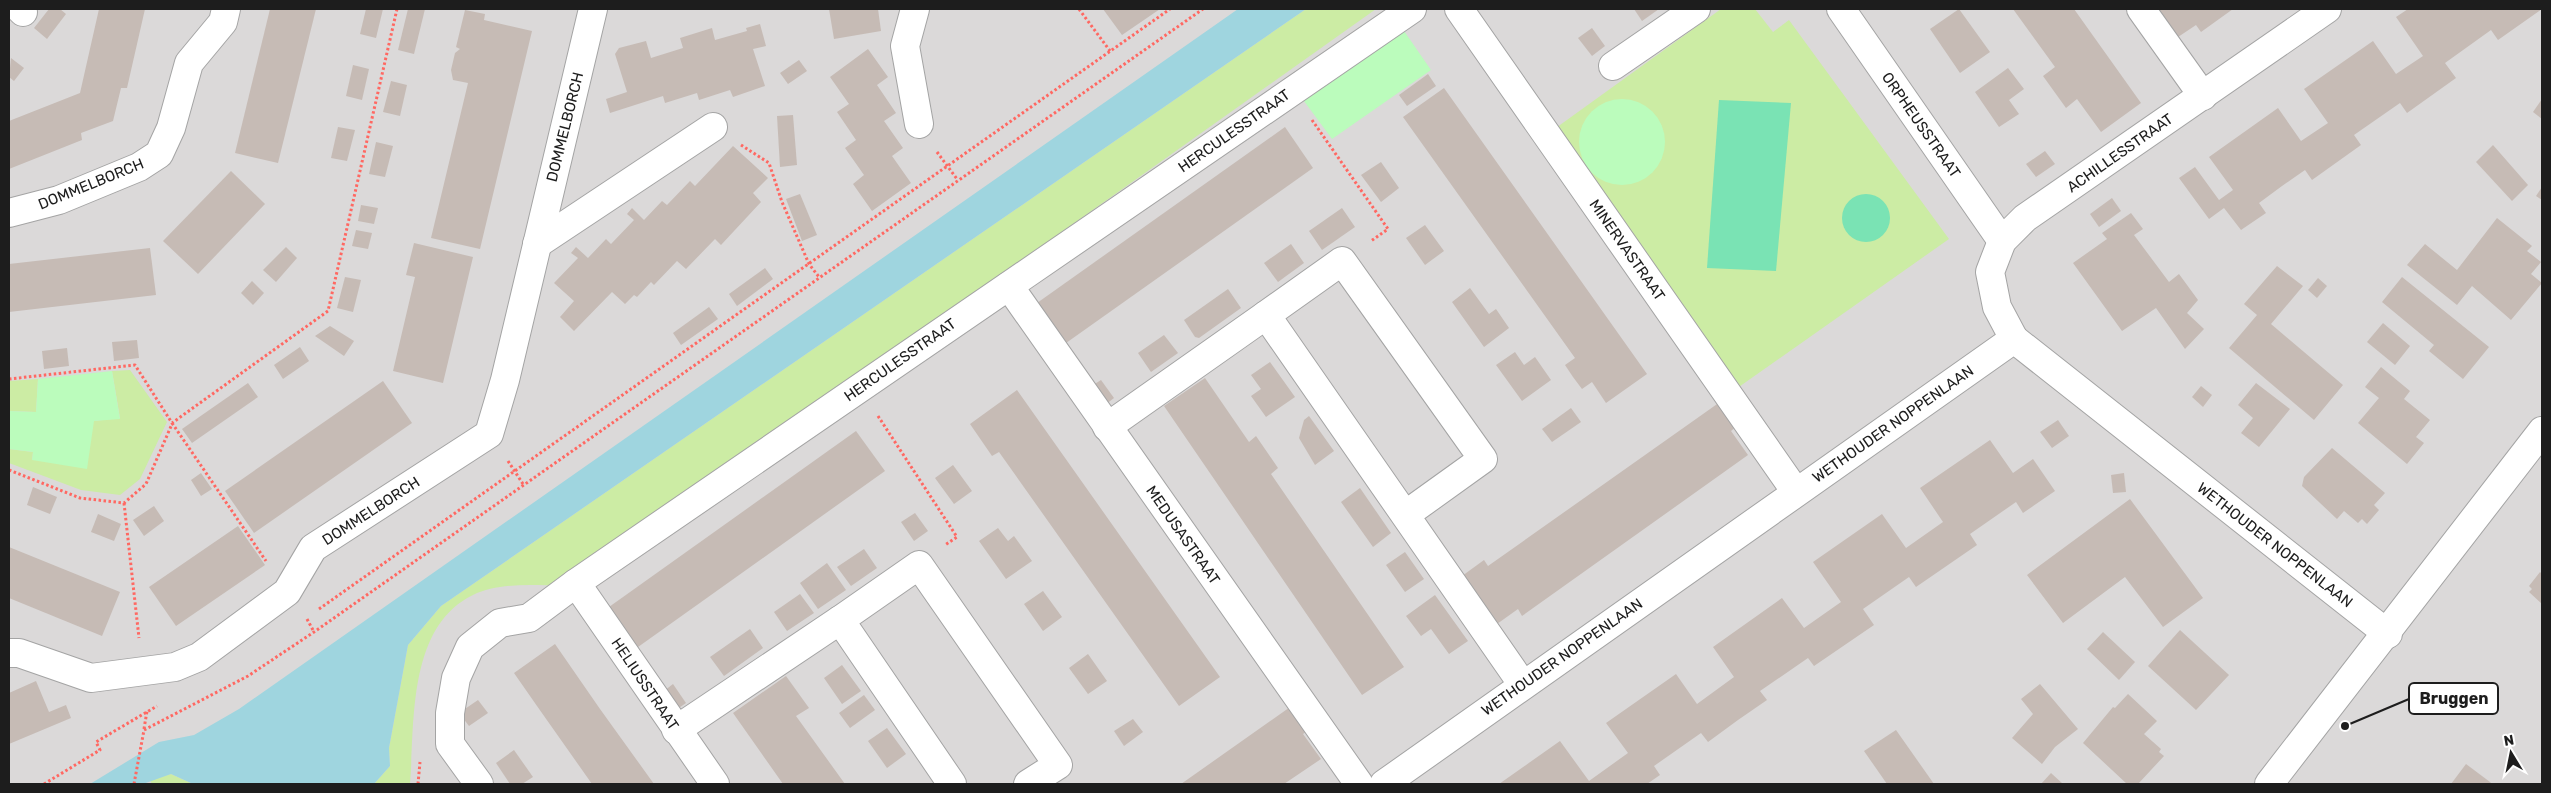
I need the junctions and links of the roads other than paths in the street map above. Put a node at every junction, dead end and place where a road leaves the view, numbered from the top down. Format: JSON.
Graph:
{"nodes":[{"id":1,"x":226,"y":9,"type":"edge"},
{"id":2,"x":592,"y":9,"type":"edge"},
{"id":3,"x":915,"y":9,"type":"edge"},
{"id":4,"x":1412,"y":9,"type":"edge"},
{"id":5,"x":1459,"y":9,"type":"edge"},
{"id":6,"x":1696,"y":9,"type":"edge"},
{"id":7,"x":1841,"y":9,"type":"edge"},
{"id":8,"x":2141,"y":9,"type":"edge"},
{"id":9,"x":2327,"y":9,"type":"edge"},
{"id":10,"x":1613,"y":66,"type":"dead end"},
{"id":11,"x":2203,"y":96,"type":"junction"},
{"id":12,"x":919,"y":124,"type":"dead end"},
{"id":13,"x":713,"y":128,"type":"road end"},
{"id":14,"x":9,"y":213,"type":"edge"},
{"id":15,"x":2002,"y":241,"type":"junction"},
{"id":16,"x":537,"y":244,"type":"junction"},
{"id":17,"x":1009,"y":286,"type":"junction"},
{"id":18,"x":1266,"y":315,"type":"junction"},
{"id":19,"x":2014,"y":339,"type":"junction"},
{"id":20,"x":1107,"y":428,"type":"junction"},
{"id":21,"x":2542,"y":431,"type":"edge"},
{"id":22,"x":1796,"y":492,"type":"junction"},
{"id":23,"x":1404,"y":515,"type":"junction"},
{"id":24,"x":576,"y":583,"type":"junction"},
{"id":25,"x":840,"y":620,"type":"junction"},
{"id":26,"x":2388,"y":634,"type":"junction"},
{"id":27,"x":9,"y":654,"type":"edge"},
{"id":28,"x":1523,"y":685,"type":"junction"},
{"id":29,"x":676,"y":730,"type":"junction"},
{"id":30,"x":479,"y":784,"type":"edge"},
{"id":31,"x":715,"y":784,"type":"edge"},
{"id":32,"x":952,"y":784,"type":"edge"},
{"id":33,"x":1028,"y":784,"type":"edge"},
{"id":34,"x":1359,"y":784,"type":"edge"},
{"id":35,"x":1384,"y":784,"type":"edge"},
{"id":36,"x":2269,"y":784,"type":"edge"}],
"edges":[{"from":1,"to":14,"type":"street","name":"DOMMELBORCH"},
{"from":2,"to":16,"type":"street","name":"DOMMELBORCH"},
{"from":3,"to":12,"type":"street"},
{"from":4,"to":17,"type":"street","name":"HERCULESSTRAAT"},
{"from":5,"to":22,"type":"street","name":"MINERVASTRAAT"},
{"from":6,"to":10,"type":"street"},
{"from":7,"to":15,"type":"street","name":"ORPHEUSSTRAAT"},
{"from":8,"to":11,"type":"street"},
{"from":9,"to":11,"type":"street","name":"ACHILLESSTRAAT"},
{"from":11,"to":15,"type":"street","name":"ACHILLESSTRAAT"},
{"from":13,"to":16,"type":"street"},
{"from":15,"to":19,"type":"street","name":"ACHILLESSTRAAT"},
{"from":16,"to":27,"type":"street","name":"DOMMELBORCH"},
{"from":17,"to":20,"type":"street","name":"MEDUSASTRAAT"},
{"from":17,"to":24,"type":"street","name":"HERCULESSTRAAT"},
{"from":18,"to":20,"type":"street"},
{"from":18,"to":23,"type":"street"},
{"from":18,"to":23,"type":"street"},
{"from":19,"to":22,"type":"street","name":"WETHOUDER NOPPENLAAN"},
{"from":19,"to":26,"type":"street","name":"WETHOUDER NOPPENLAAN"},
{"from":20,"to":34,"type":"street","name":"MEDUSASTRAAT"},
{"from":21,"to":26,"type":"street"},
{"from":22,"to":28,"type":"street","name":"WETHOUDER NOPPENLAAN"},
{"from":23,"to":28,"type":"street"},
{"from":24,"to":29,"type":"street","name":"HELIUSSTRAAT"},
{"from":24,"to":30,"type":"street","name":"HERCULESSTRAAT"},
{"from":25,"to":29,"type":"street"},
{"from":25,"to":32,"type":"street"},
{"from":25,"to":33,"type":"street"},
{"from":26,"to":36,"type":"street"},
{"from":28,"to":35,"type":"street","name":"WETHOUDER NOPPENLAAN"},
{"from":29,"to":31,"type":"street","name":"HELIUSSTRAAT"}]}
